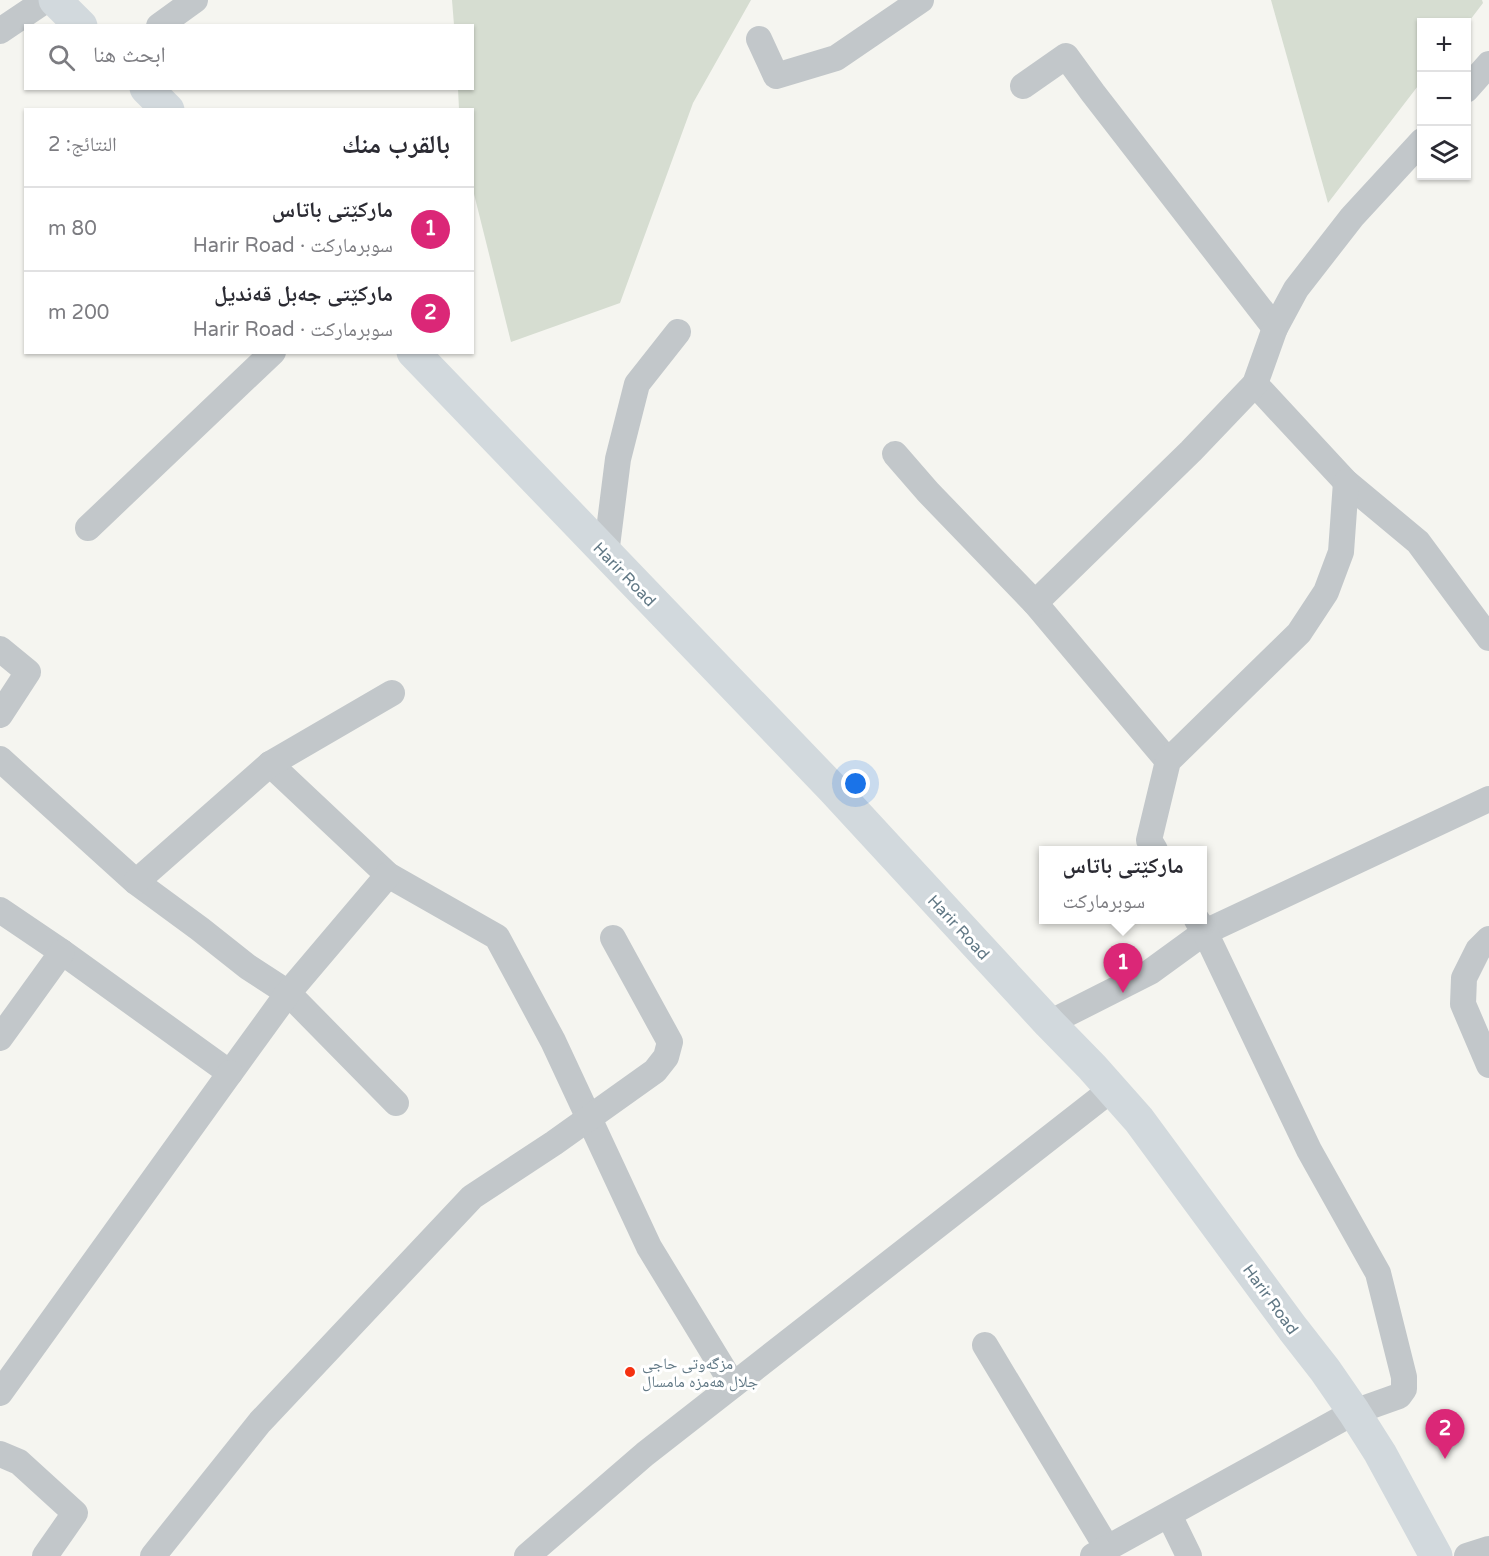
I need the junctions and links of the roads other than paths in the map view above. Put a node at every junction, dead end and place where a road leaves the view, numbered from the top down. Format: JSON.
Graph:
{"nodes":[{"id":1,"x":46,"y":0,"type":"edge"},
{"id":2,"x":55,"y":0,"type":"edge"},
{"id":3,"x":195,"y":0,"type":"edge"},
{"id":4,"x":921,"y":0,"type":"edge"},
{"id":5,"x":79,"y":24,"type":"edge"},
{"id":6,"x":162,"y":24,"type":"edge"},
{"id":7,"x":0,"y":31,"type":"edge"},
{"id":8,"x":759,"y":39,"type":"dead end"},
{"id":9,"x":1489,"y":64,"type":"edge"},
{"id":10,"x":1471,"y":85,"type":"edge"},
{"id":11,"x":1023,"y":86,"type":"dead end"},
{"id":12,"x":148,"y":90,"type":"edge"},
{"id":13,"x":166,"y":108,"type":"edge"},
{"id":14,"x":1417,"y":146,"type":"edge"},
{"id":15,"x":1275,"y":328,"type":"junction"},
{"id":16,"x":678,"y":332,"type":"dead end"},
{"id":17,"x":271,"y":354,"type":"edge"},
{"id":18,"x":415,"y":354,"type":"edge"},
{"id":19,"x":1255,"y":384,"type":"junction"},
{"id":20,"x":895,"y":454,"type":"dead end"},
{"id":21,"x":1346,"y":482,"type":"junction"},
{"id":22,"x":88,"y":528,"type":"dead end"},
{"id":23,"x":606,"y":554,"type":"junction"},
{"id":24,"x":1035,"y":603,"type":"junction"},
{"id":25,"x":1489,"y":638,"type":"edge"},
{"id":26,"x":0,"y":649,"type":"edge"},
{"id":27,"x":392,"y":693,"type":"dead end"},
{"id":28,"x":0,"y":714,"type":"edge"},
{"id":29,"x":0,"y":759,"type":"edge"},
{"id":30,"x":1168,"y":761,"type":"junction"},
{"id":31,"x":270,"y":764,"type":"junction"},
{"id":32,"x":1489,"y":800,"type":"edge"},
{"id":33,"x":1153,"y":846,"type":"edge"},
{"id":34,"x":388,"y":875,"type":"junction"},
{"id":35,"x":136,"y":882,"type":"junction"},
{"id":36,"x":0,"y":910,"type":"edge"},
{"id":37,"x":1207,"y":923,"type":"edge"},
{"id":38,"x":1201,"y":926,"type":"edge"},
{"id":39,"x":614,"y":938,"type":"dead end"},
{"id":40,"x":1489,"y":939,"type":"edge"},
{"id":41,"x":62,"y":952,"type":"junction"},
{"id":42,"x":288,"y":993,"type":"junction"},
{"id":43,"x":1048,"y":1023,"type":"junction"},
{"id":44,"x":0,"y":1038,"type":"edge"},
{"id":45,"x":1489,"y":1065,"type":"edge"},
{"id":46,"x":230,"y":1074,"type":"junction"},
{"id":47,"x":1112,"y":1089,"type":"junction"},
{"id":48,"x":396,"y":1103,"type":"dead end"},
{"id":49,"x":590,"y":1118,"type":"junction"},
{"id":50,"x":985,"y":1345,"type":"dead end"},
{"id":51,"x":734,"y":1385,"type":"junction"},
{"id":52,"x":0,"y":1393,"type":"edge"},
{"id":53,"x":1354,"y":1412,"type":"junction"},
{"id":54,"x":6,"y":1461,"type":"edge"},
{"id":55,"x":1168,"y":1515,"type":"junction"},
{"id":56,"x":1489,"y":1549,"type":"edge"},
{"id":57,"x":1100,"y":1552,"type":"edge"},
{"id":58,"x":45,"y":1556,"type":"edge"},
{"id":59,"x":153,"y":1556,"type":"edge"},
{"id":60,"x":527,"y":1556,"type":"edge"},
{"id":61,"x":1189,"y":1556,"type":"edge"},
{"id":62,"x":1436,"y":1556,"type":"edge"},
{"id":63,"x":1467,"y":1556,"type":"edge"}],
"edges":[{"from":1,"to":7,"type":"street"},
{"from":2,"to":5,"type":"main road"},
{"from":3,"to":6,"type":"street"},
{"from":4,"to":8,"type":"street"},
{"from":9,"to":10,"type":"street"},
{"from":11,"to":15,"type":"street"},
{"from":12,"to":13,"type":"main road"},
{"from":14,"to":15,"type":"street"},
{"from":15,"to":19,"type":"street"},
{"from":16,"to":23,"type":"street"},
{"from":17,"to":22,"type":"street"},
{"from":18,"to":23,"type":"main road","name":"Harir Road"},
{"from":19,"to":21,"type":"street"},
{"from":19,"to":24,"type":"street"},
{"from":20,"to":24,"type":"street"},
{"from":21,"to":25,"type":"street"},
{"from":21,"to":30,"type":"street"},
{"from":23,"to":43,"type":"main road","name":"Harir Road"},
{"from":24,"to":30,"type":"street"},
{"from":26,"to":28,"type":"street"},
{"from":27,"to":31,"type":"street"},
{"from":29,"to":35,"type":"street"},
{"from":30,"to":33,"type":"street"},
{"from":31,"to":34,"type":"street"},
{"from":31,"to":35,"type":"street"},
{"from":32,"to":37,"type":"street"},
{"from":34,"to":42,"type":"street"},
{"from":34,"to":49,"type":"street"},
{"from":35,"to":42,"type":"street"},
{"from":36,"to":41,"type":"street"},
{"from":38,"to":43,"type":"street"},
{"from":38,"to":53,"type":"street"},
{"from":39,"to":49,"type":"street"},
{"from":40,"to":45,"type":"street"},
{"from":41,"to":44,"type":"street"},
{"from":41,"to":46,"type":"street"},
{"from":42,"to":46,"type":"street"},
{"from":42,"to":48,"type":"street"},
{"from":43,"to":47,"type":"main road","name":"Harir Road"},
{"from":46,"to":52,"type":"street"},
{"from":47,"to":51,"type":"street"},
{"from":47,"to":53,"type":"main road","name":"Harir Road"},
{"from":49,"to":51,"type":"street"},
{"from":49,"to":59,"type":"street"},
{"from":50,"to":57,"type":"street"},
{"from":51,"to":60,"type":"street"},
{"from":53,"to":55,"type":"street"},
{"from":53,"to":62,"type":"main road","name":"Harir Road"},
{"from":54,"to":58,"type":"street"},
{"from":55,"to":57,"type":"street"},
{"from":55,"to":61,"type":"street"},
{"from":56,"to":63,"type":"street"}]}
